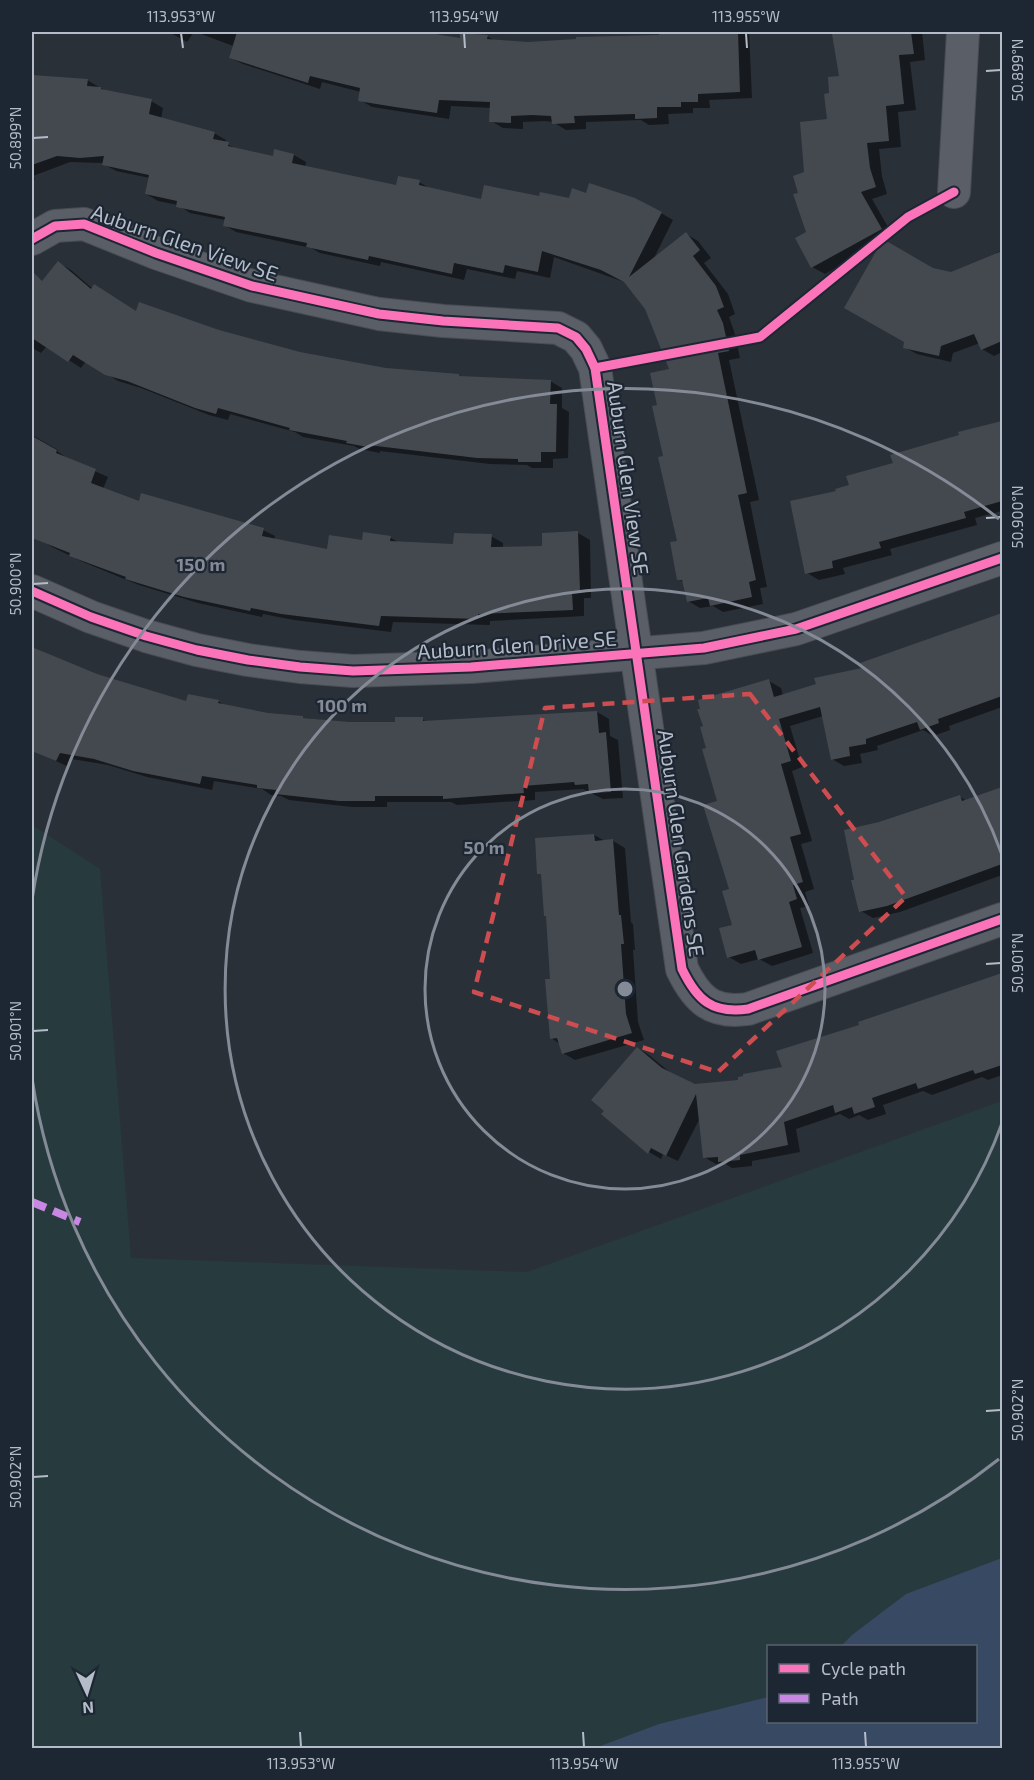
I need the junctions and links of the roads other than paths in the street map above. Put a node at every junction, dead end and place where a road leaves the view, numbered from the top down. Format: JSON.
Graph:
{"nodes":[{"id":1,"x":963,"y":32,"type":"edge"},
{"id":2,"x":954,"y":192,"type":"dead end"},
{"id":3,"x":32,"y":239,"type":"edge"},
{"id":4,"x":1002,"y":558,"type":"edge"},
{"id":5,"x":32,"y":591,"type":"edge"},
{"id":6,"x":636,"y":655,"type":"junction"},
{"id":7,"x":1002,"y":919,"type":"edge"}],
"edges":[{"from":1,"to":2,"type":"street"},
{"from":3,"to":6,"type":"street","name":"Auburn Glen View SE"},
{"from":4,"to":6,"type":"street","name":"Auburn Glen Drive SE"},
{"from":5,"to":6,"type":"street","name":"Auburn Glen Drive SE"},
{"from":6,"to":7,"type":"street","name":"Auburn Glen Gardens SE"}]}
